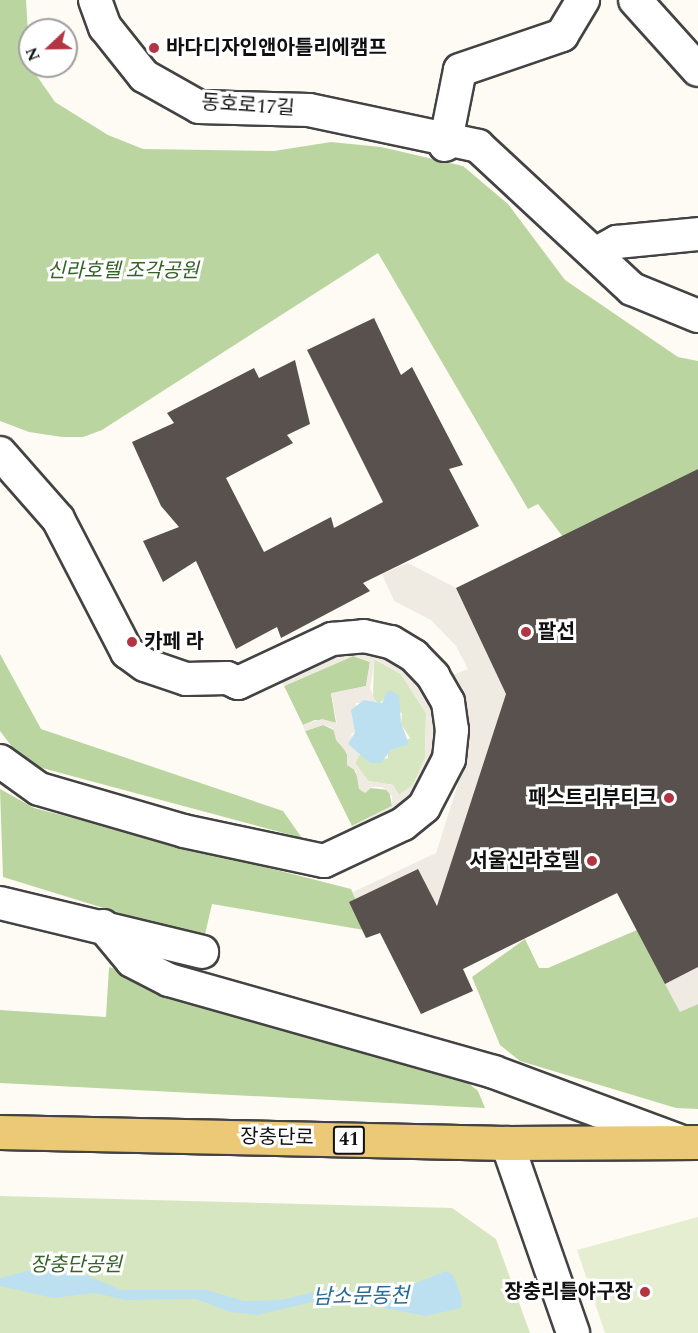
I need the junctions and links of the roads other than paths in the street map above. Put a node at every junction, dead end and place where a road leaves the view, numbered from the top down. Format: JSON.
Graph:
{"nodes":[{"id":1,"x":582,"y":0,"type":"edge"},
{"id":2,"x":635,"y":0,"type":"edge"},
{"id":3,"x":93,"y":4,"type":"edge"},
{"id":4,"x":698,"y":70,"type":"edge"},
{"id":5,"x":446,"y":141,"type":"junction"},
{"id":6,"x":698,"y":234,"type":"edge"},
{"id":7,"x":595,"y":254,"type":"junction"},
{"id":8,"x":698,"y":316,"type":"edge"},
{"id":9,"x":0,"y":453,"type":"edge"},
{"id":10,"x":0,"y":761,"type":"edge"},
{"id":11,"x":0,"y":903,"type":"edge"},
{"id":12,"x":103,"y":926,"type":"junction"},
{"id":13,"x":202,"y":951,"type":"dead end"},
{"id":14,"x":0,"y":1132,"type":"edge"},
{"id":15,"x":690,"y":1142,"type":"edge"},
{"id":16,"x":507,"y":1143,"type":"junction"},
{"id":17,"x":573,"y":1333,"type":"edge"}],
"edges":[{"from":1,"to":5,"type":"street"},
{"from":2,"to":4,"type":"street"},
{"from":3,"to":5,"type":"street","name":"동호로17길"},
{"from":5,"to":7,"type":"street","name":"동호로17길"},
{"from":6,"to":7,"type":"street"},
{"from":7,"to":8,"type":"street","name":"동호로17길"},
{"from":9,"to":10,"type":"street"},
{"from":11,"to":12,"type":"street"},
{"from":12,"to":13,"type":"street"},
{"from":12,"to":15,"type":"street"},
{"from":14,"to":16,"type":"main road","name":"장충단로","number":"41"},
{"from":15,"to":16,"type":"main road","name":"장충단로","number":"41"},
{"from":16,"to":17,"type":"street"}]}
